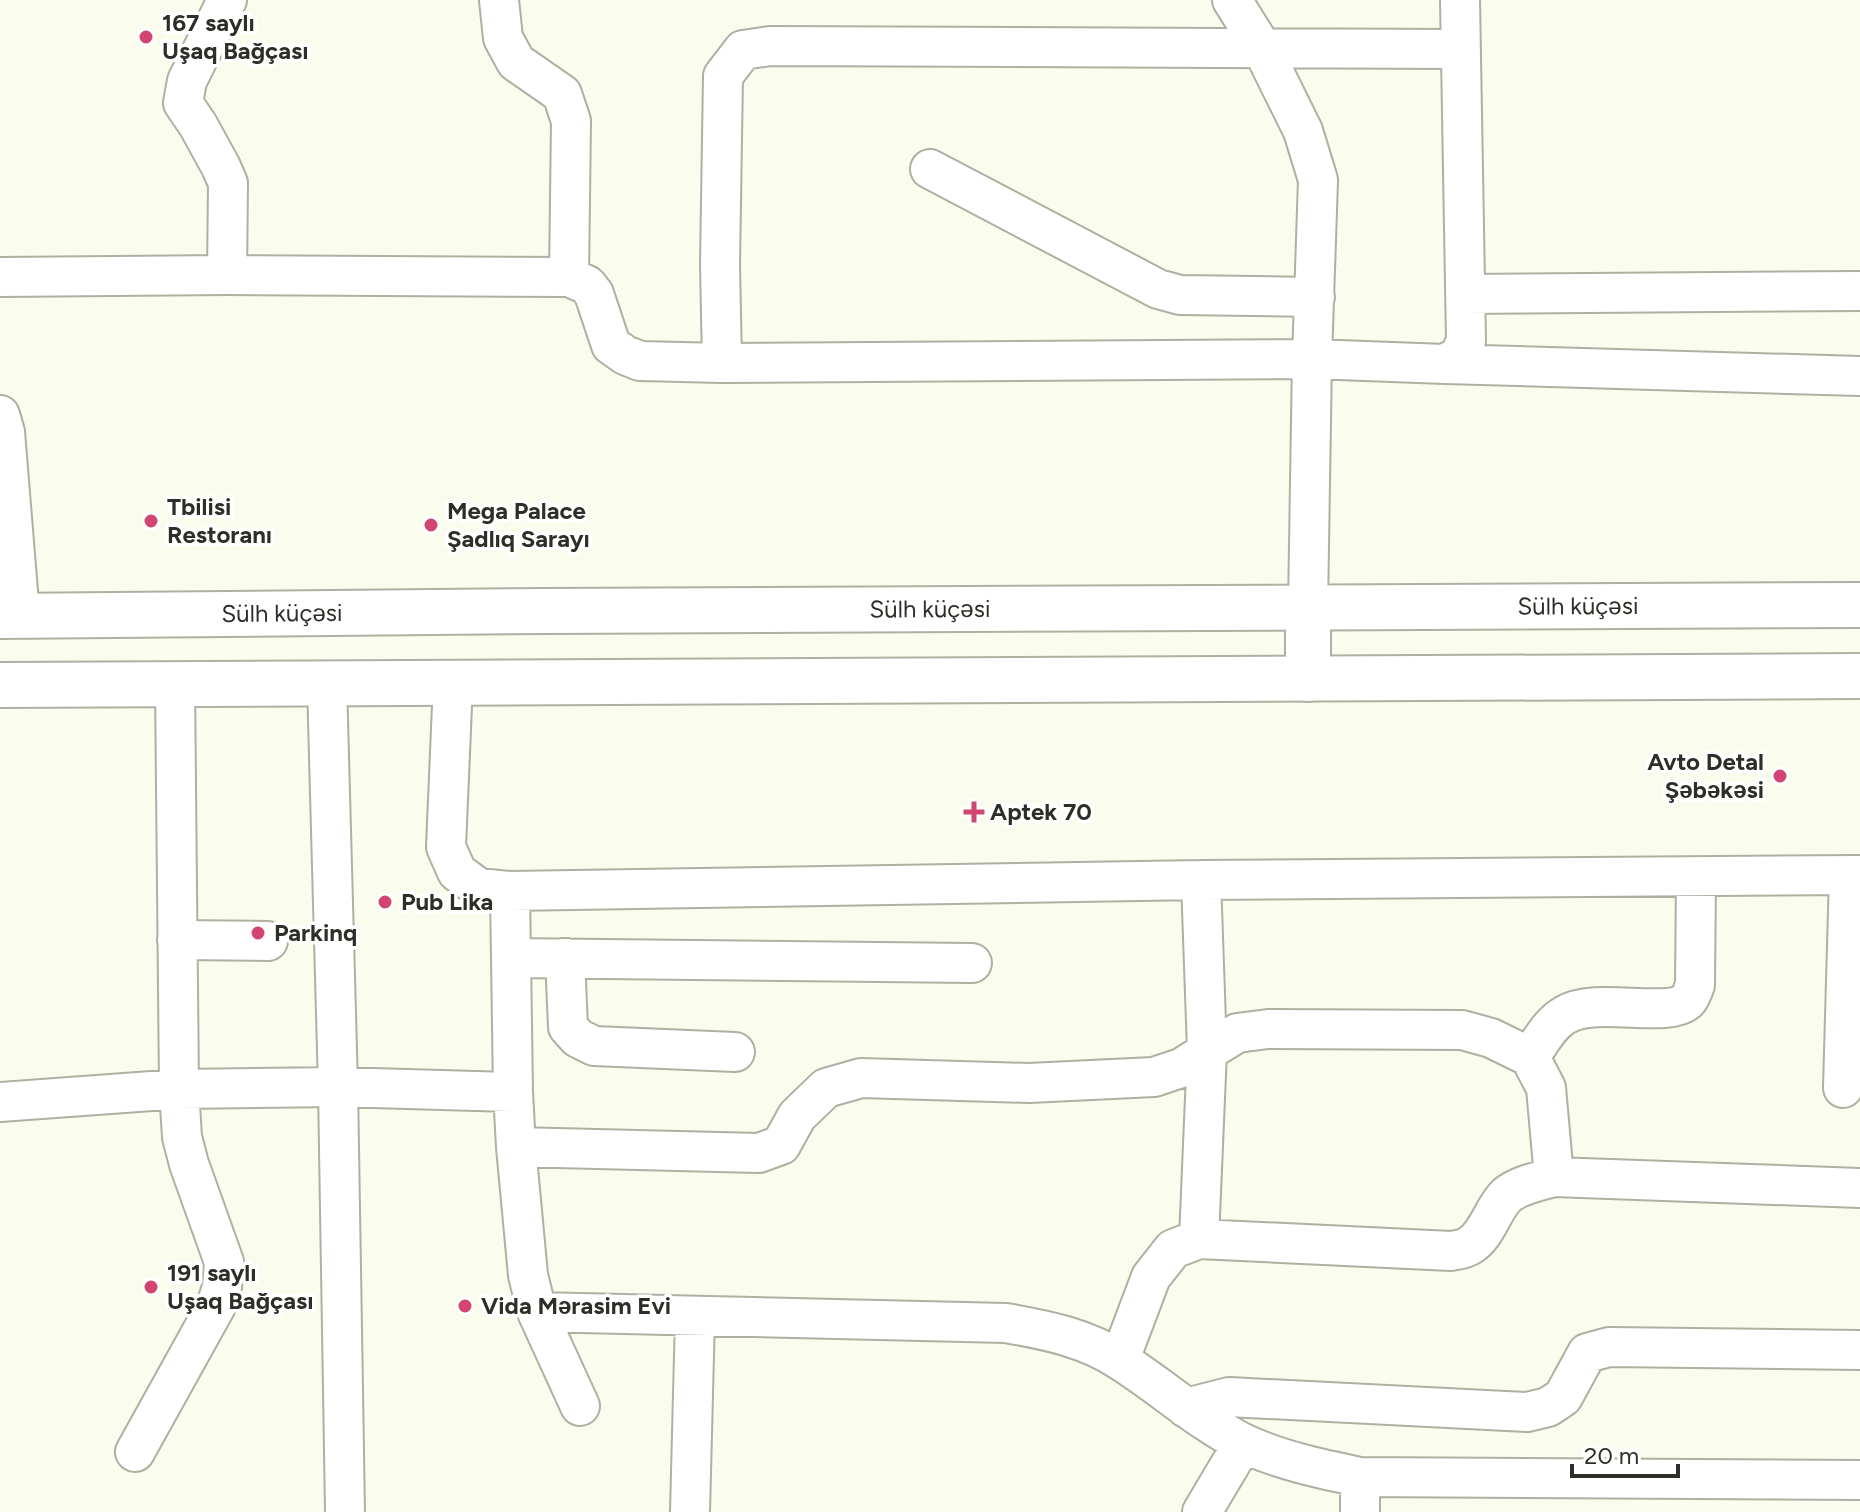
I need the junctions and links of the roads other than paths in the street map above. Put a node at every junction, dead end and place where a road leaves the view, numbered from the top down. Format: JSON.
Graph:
{"nodes":[{"id":1,"x":227,"y":0,"type":"edge"},
{"id":2,"x":499,"y":0,"type":"edge"},
{"id":3,"x":1232,"y":0,"type":"edge"},
{"id":4,"x":1460,"y":0,"type":"edge"},
{"id":5,"x":1262,"y":48,"type":"junction"},
{"id":6,"x":1460,"y":49,"type":"junction"},
{"id":7,"x":930,"y":169,"type":"dead end"},
{"id":8,"x":227,"y":275,"type":"junction"},
{"id":9,"x":0,"y":277,"type":"edge"},
{"id":10,"x":569,"y":277,"type":"junction"},
{"id":11,"x":1860,"y":291,"type":"edge"},
{"id":12,"x":1465,"y":294,"type":"junction"},
{"id":13,"x":1315,"y":297,"type":"junction"},
{"id":14,"x":1312,"y":359,"type":"junction"},
{"id":15,"x":722,"y":363,"type":"junction"},
{"id":16,"x":1445,"y":364,"type":"junction"},
{"id":17,"x":1860,"y":376,"type":"edge"},
{"id":18,"x":0,"y":415,"type":"edge"},
{"id":19,"x":1860,"y":605,"type":"edge"},
{"id":20,"x":1308,"y":607,"type":"junction"},
{"id":21,"x":451,"y":612,"type":"junction"},
{"id":22,"x":10,"y":616,"type":"edge"},
{"id":23,"x":1860,"y":676,"type":"edge"},
{"id":24,"x":1308,"y":679,"type":"junction"},
{"id":25,"x":453,"y":682,"type":"junction"},
{"id":26,"x":327,"y":683,"type":"junction"},
{"id":27,"x":175,"y":684,"type":"junction"},
{"id":28,"x":0,"y":685,"type":"edge"},
{"id":29,"x":1854,"y":875,"type":"edge"},
{"id":30,"x":1696,"y":877,"type":"junction"},
{"id":31,"x":1201,"y":880,"type":"junction"},
{"id":32,"x":510,"y":891,"type":"junction"},
{"id":33,"x":177,"y":940,"type":"junction"},
{"id":34,"x":268,"y":941,"type":"dead end"},
{"id":35,"x":511,"y":958,"type":"junction"},
{"id":36,"x":565,"y":958,"type":"junction"},
{"id":37,"x":972,"y":963,"type":"dead end"},
{"id":38,"x":1207,"y":1051,"type":"junction"},
{"id":39,"x":735,"y":1052,"type":"dead end"},
{"id":40,"x":1530,"y":1057,"type":"junction"},
{"id":41,"x":338,"y":1087,"type":"junction"},
{"id":42,"x":1843,"y":1088,"type":"dead end"},
{"id":43,"x":179,"y":1089,"type":"junction"},
{"id":44,"x":513,"y":1092,"type":"junction"},
{"id":45,"x":0,"y":1102,"type":"edge"},
{"id":46,"x":516,"y":1147,"type":"junction"},
{"id":47,"x":1554,"y":1177,"type":"junction"},
{"id":48,"x":1860,"y":1188,"type":"edge"},
{"id":49,"x":1199,"y":1239,"type":"junction"},
{"id":50,"x":537,"y":1312,"type":"junction"},
{"id":51,"x":695,"y":1316,"type":"junction"},
{"id":52,"x":1860,"y":1350,"type":"edge"},
{"id":53,"x":1120,"y":1359,"type":"junction"},
{"id":54,"x":580,"y":1406,"type":"dead end"},
{"id":55,"x":1186,"y":1408,"type":"junction"},
{"id":56,"x":1243,"y":1443,"type":"junction"},
{"id":57,"x":135,"y":1452,"type":"dead end"},
{"id":58,"x":1860,"y":1480,"type":"edge"},
{"id":59,"x":1360,"y":1494,"type":"edge"},
{"id":60,"x":345,"y":1512,"type":"edge"},
{"id":61,"x":690,"y":1512,"type":"edge"},
{"id":62,"x":1202,"y":1512,"type":"edge"}],
"edges":[{"from":1,"to":8,"type":"lane"},
{"from":2,"to":10,"type":"lane"},
{"from":3,"to":5,"type":"lane"},
{"from":4,"to":6,"type":"lane"},
{"from":5,"to":6,"type":"lane"},
{"from":5,"to":13,"type":"lane"},
{"from":5,"to":15,"type":"lane"},
{"from":6,"to":12,"type":"lane"},
{"from":7,"to":13,"type":"lane"},
{"from":8,"to":9,"type":"lane"},
{"from":8,"to":10,"type":"lane"},
{"from":10,"to":15,"type":"lane"},
{"from":11,"to":12,"type":"lane"},
{"from":12,"to":16,"type":"lane"},
{"from":13,"to":14,"type":"lane"},
{"from":14,"to":15,"type":"lane"},
{"from":14,"to":16,"type":"lane"},
{"from":14,"to":20,"type":"lane"},
{"from":16,"to":17,"type":"lane"},
{"from":18,"to":22,"type":"lane"},
{"from":19,"to":20,"type":"main road","name":"Sülh küçəsi"},
{"from":20,"to":21,"type":"main road","name":"Sülh küçəsi"},
{"from":20,"to":24,"type":"main road"},
{"from":21,"to":22,"type":"main road","name":"Sülh küçəsi"},
{"from":21,"to":25,"type":"main road"},
{"from":23,"to":24,"type":"main road"},
{"from":24,"to":25,"type":"main road"},
{"from":25,"to":26,"type":"main road"},
{"from":25,"to":32,"type":"lane"},
{"from":26,"to":27,"type":"main road"},
{"from":26,"to":41,"type":"lane"},
{"from":27,"to":28,"type":"main road"},
{"from":27,"to":33,"type":"lane"},
{"from":29,"to":30,"type":"lane"},
{"from":29,"to":42,"type":"lane"},
{"from":30,"to":31,"type":"lane"},
{"from":30,"to":40,"type":"lane"},
{"from":31,"to":32,"type":"lane"},
{"from":31,"to":38,"type":"lane"},
{"from":32,"to":35,"type":"lane"},
{"from":33,"to":34,"type":"lane"},
{"from":33,"to":43,"type":"lane"},
{"from":35,"to":36,"type":"lane"},
{"from":35,"to":44,"type":"lane"},
{"from":36,"to":37,"type":"lane"},
{"from":36,"to":39,"type":"lane"},
{"from":38,"to":40,"type":"lane"},
{"from":38,"to":46,"type":"lane"},
{"from":38,"to":49,"type":"lane"},
{"from":40,"to":47,"type":"lane"},
{"from":41,"to":43,"type":"lane"},
{"from":41,"to":44,"type":"lane"},
{"from":41,"to":60,"type":"lane"},
{"from":43,"to":45,"type":"lane"},
{"from":43,"to":57,"type":"lane"},
{"from":44,"to":46,"type":"lane"},
{"from":46,"to":50,"type":"lane"},
{"from":47,"to":48,"type":"lane"},
{"from":47,"to":49,"type":"lane"},
{"from":49,"to":53,"type":"lane"},
{"from":50,"to":51,"type":"lane"},
{"from":50,"to":54,"type":"lane"},
{"from":51,"to":53,"type":"lane"},
{"from":51,"to":61,"type":"lane"},
{"from":52,"to":55,"type":"lane"},
{"from":53,"to":55,"type":"lane"},
{"from":55,"to":56,"type":"lane"},
{"from":56,"to":59,"type":"lane"},
{"from":56,"to":62,"type":"lane"},
{"from":58,"to":59,"type":"lane"}]}
